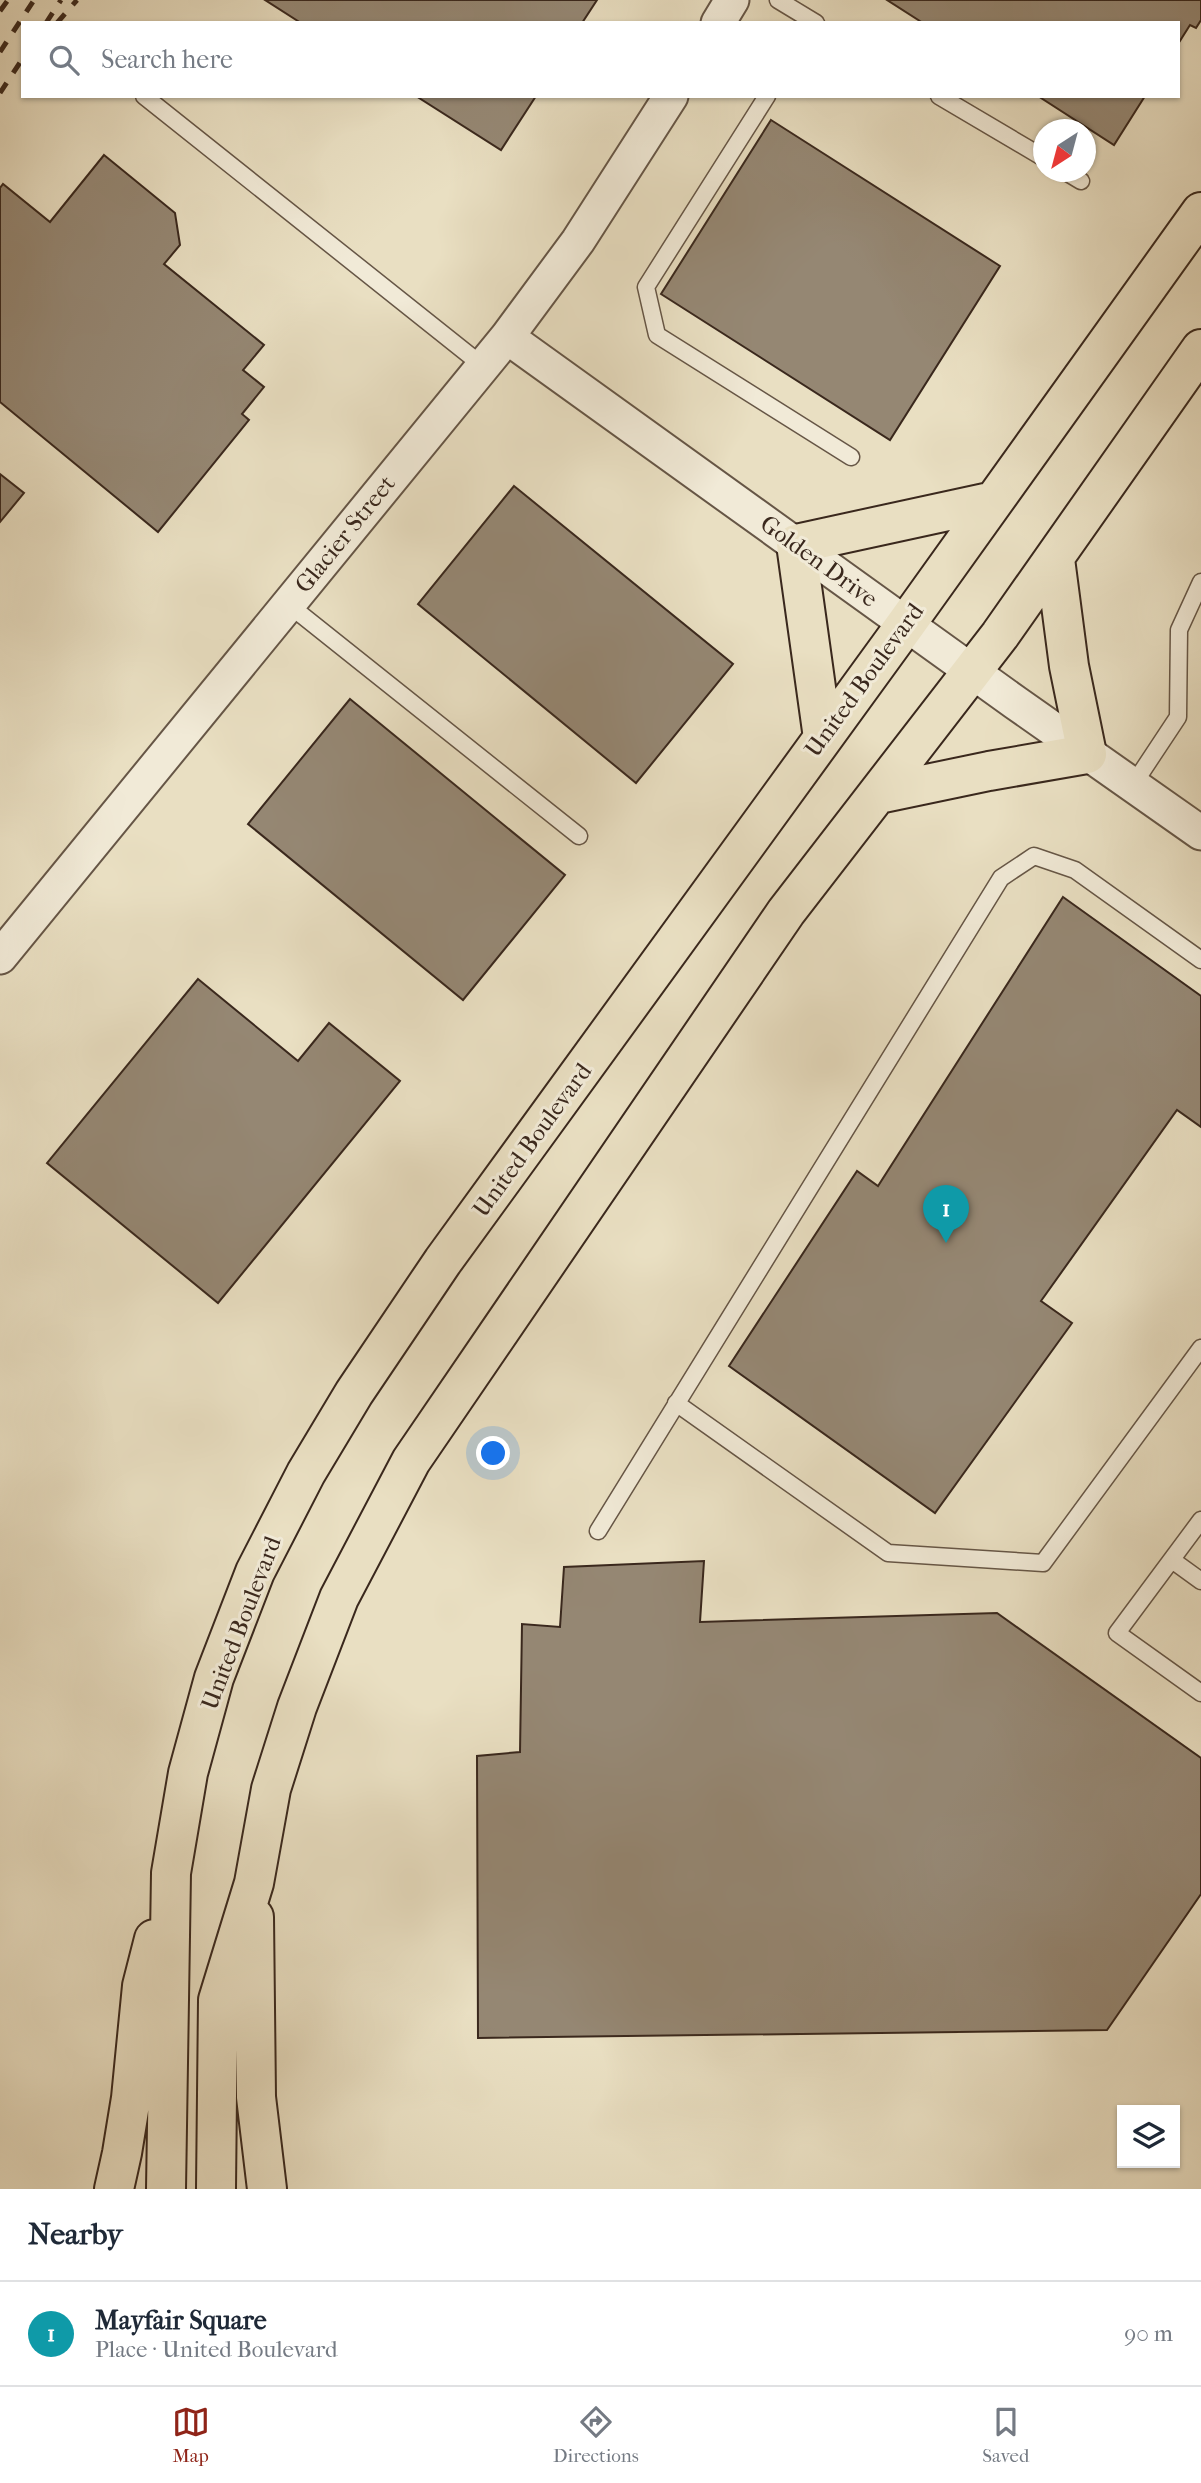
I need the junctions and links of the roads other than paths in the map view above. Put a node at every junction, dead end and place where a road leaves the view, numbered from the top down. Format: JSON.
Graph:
{"nodes":[{"id":1,"x":732,"y":0,"type":"edge"},
{"id":2,"x":778,"y":0,"type":"edge"},
{"id":3,"x":719,"y":21,"type":"edge"},
{"id":4,"x":812,"y":21,"type":"edge"},
{"id":5,"x":147,"y":98,"type":"edge"},
{"id":6,"x":670,"y":98,"type":"edge"},
{"id":7,"x":766,"y":98,"type":"edge"},
{"id":8,"x":942,"y":98,"type":"edge"},
{"id":9,"x":1033,"y":152,"type":"edge"},
{"id":10,"x":1201,"y":212,"type":"edge"},
{"id":11,"x":507,"y":337,"type":"junction"},
{"id":12,"x":1201,"y":349,"type":"edge"},
{"id":13,"x":483,"y":366,"type":"junction"},
{"id":14,"x":851,"y":457,"type":"dead end"},
{"id":15,"x":994,"y":501,"type":"junction"},
{"id":16,"x":796,"y":544,"type":"junction"},
{"id":17,"x":1055,"y":559,"type":"junction"},
{"id":18,"x":1201,"y":582,"type":"edge"},
{"id":19,"x":288,"y":604,"type":"junction"},
{"id":20,"x":906,"y":624,"type":"junction"},
{"id":21,"x":972,"y":671,"type":"junction"},
{"id":22,"x":823,"y":738,"type":"junction"},
{"id":23,"x":1087,"y":754,"type":"junction"},
{"id":24,"x":1133,"y":785,"type":"junction"},
{"id":25,"x":879,"y":794,"type":"junction"},
{"id":26,"x":1201,"y":833,"type":"edge"},
{"id":27,"x":579,"y":836,"type":"dead end"},
{"id":28,"x":0,"y":957,"type":"edge"},
{"id":29,"x":1201,"y":960,"type":"edge"},
{"id":30,"x":1201,"y":1349,"type":"edge"},
{"id":31,"x":676,"y":1403,"type":"junction"},
{"id":32,"x":1201,"y":1520,"type":"edge"},
{"id":33,"x":598,"y":1531,"type":"dead end"},
{"id":34,"x":1172,"y":1560,"type":"junction"},
{"id":35,"x":1201,"y":1581,"type":"edge"},
{"id":36,"x":1201,"y":1693,"type":"edge"},
{"id":37,"x":172,"y":1873,"type":"junction"},
{"id":38,"x":254,"y":1883,"type":"junction"},
{"id":39,"x":114,"y":2189,"type":"edge"},
{"id":40,"x":166,"y":2189,"type":"edge"},
{"id":41,"x":216,"y":2189,"type":"edge"},
{"id":42,"x":267,"y":2189,"type":"edge"}],
"edges":[{"from":1,"to":3,"type":"street"},
{"from":2,"to":4,"type":"lane"},
{"from":5,"to":13,"type":"lane"},
{"from":6,"to":11,"type":"street","name":"Glacier Street"},
{"from":7,"to":14,"type":"lane"},
{"from":8,"to":9,"type":"lane"},
{"from":10,"to":15,"type":"main road","name":"United Boulevard"},
{"from":11,"to":13,"type":"street","name":"Glacier Street"},
{"from":11,"to":16,"type":"street","name":"Golden Drive"},
{"from":12,"to":17,"type":"main road"},
{"from":13,"to":19,"type":"street","name":"Glacier Street"},
{"from":15,"to":16,"type":"main road"},
{"from":15,"to":20,"type":"main road","name":"United Boulevard"},
{"from":16,"to":20,"type":"street","name":"Golden Drive"},
{"from":16,"to":22,"type":"main road"},
{"from":17,"to":21,"type":"main road"},
{"from":17,"to":23,"type":"main road"},
{"from":18,"to":24,"type":"lane"},
{"from":19,"to":27,"type":"lane"},
{"from":19,"to":28,"type":"street","name":"Glacier Street"},
{"from":20,"to":21,"type":"street","name":"Golden Drive"},
{"from":20,"to":22,"type":"main road","name":"United Boulevard"},
{"from":21,"to":23,"type":"street","name":"Golden Drive"},
{"from":21,"to":25,"type":"main road"},
{"from":22,"to":37,"type":"main road","name":"United Boulevard"},
{"from":23,"to":24,"type":"street","name":"Golden Drive"},
{"from":23,"to":25,"type":"main road"},
{"from":24,"to":26,"type":"street","name":"Golden Drive"},
{"from":25,"to":38,"type":"main road"},
{"from":29,"to":31,"type":"lane"},
{"from":30,"to":31,"type":"lane"},
{"from":31,"to":33,"type":"lane"},
{"from":32,"to":34,"type":"lane"},
{"from":34,"to":35,"type":"lane"},
{"from":34,"to":36,"type":"lane"},
{"from":37,"to":39,"type":"main road"},
{"from":37,"to":40,"type":"main road","name":"United Boulevard"},
{"from":38,"to":41,"type":"main road"},
{"from":38,"to":42,"type":"main road"}]}
